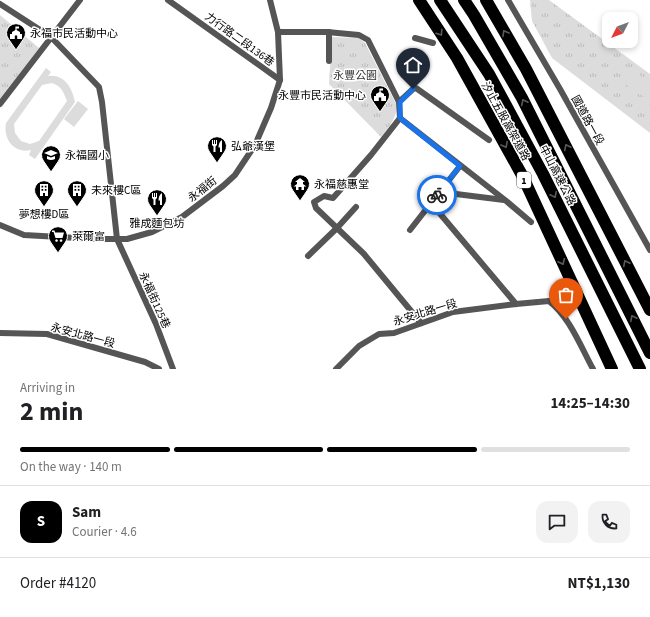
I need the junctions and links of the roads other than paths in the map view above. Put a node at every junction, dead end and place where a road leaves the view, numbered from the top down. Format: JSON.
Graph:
{"nodes":[{"id":1,"x":80,"y":0,"type":"edge"},
{"id":2,"x":168,"y":0,"type":"edge"},
{"id":3,"x":270,"y":0,"type":"edge"},
{"id":4,"x":419,"y":0,"type":"edge"},
{"id":5,"x":440,"y":0,"type":"edge"},
{"id":6,"x":464,"y":0,"type":"edge"},
{"id":7,"x":486,"y":0,"type":"edge"},
{"id":8,"x":508,"y":0,"type":"edge"},
{"id":9,"x":0,"y":4,"type":"edge"},
{"id":10,"x":278,"y":32,"type":"junction"},
{"id":11,"x":329,"y":32,"type":"junction"},
{"id":12,"x":51,"y":37,"type":"junction"},
{"id":13,"x":415,"y":38,"type":"dead end"},
{"id":14,"x":433,"y":43,"type":"dead end"},
{"id":15,"x":329,"y":61,"type":"dead end"},
{"id":16,"x":280,"y":80,"type":"junction"},
{"id":17,"x":400,"y":102,"type":"junction"},
{"id":18,"x":0,"y":104,"type":"edge"},
{"id":19,"x":400,"y":118,"type":"junction"},
{"id":20,"x":489,"y":140,"type":"dead end"},
{"id":21,"x":460,"y":166,"type":"junction"},
{"id":22,"x":440,"y":192,"type":"junction"},
{"id":23,"x":505,"y":200,"type":"junction"},
{"id":24,"x":431,"y":203,"type":"junction"},
{"id":25,"x":356,"y":207,"type":"dead end"},
{"id":26,"x":532,"y":222,"type":"dead end"},
{"id":27,"x":0,"y":225,"type":"edge"},
{"id":28,"x":337,"y":228,"type":"junction"},
{"id":29,"x":410,"y":230,"type":"dead end"},
{"id":30,"x":116,"y":239,"type":"junction"},
{"id":31,"x":650,"y":250,"type":"edge"},
{"id":32,"x":308,"y":256,"type":"dead end"},
{"id":33,"x":516,"y":304,"type":"junction"},
{"id":34,"x":650,"y":310,"type":"edge"},
{"id":35,"x":421,"y":323,"type":"junction"},
{"id":36,"x":0,"y":333,"type":"edge"},
{"id":37,"x":650,"y":353,"type":"edge"},
{"id":38,"x":159,"y":369,"type":"edge"},
{"id":39,"x":172,"y":369,"type":"edge"},
{"id":40,"x":336,"y":369,"type":"edge"},
{"id":41,"x":592,"y":369,"type":"edge"},
{"id":42,"x":612,"y":369,"type":"edge"},
{"id":43,"x":640,"y":369,"type":"edge"}],
"edges":[{"from":1,"to":12,"type":"street"},
{"from":2,"to":16,"type":"street","name":"力行路二段136巷"},
{"from":3,"to":10,"type":"street","name":"永福街"},
{"from":4,"to":42,"type":"highway","name":"汐止五股高架道路","number":"1","one_way":true},
{"from":5,"to":43,"type":"highway","name":"中山高速公路","number":"1","one_way":true},
{"from":37,"to":6,"type":"highway","name":"中山高速公路","one_way":true},
{"from":34,"to":7,"type":"highway","one_way":true},
{"from":8,"to":31,"type":"street","name":"國道路一段"},
{"from":9,"to":12,"type":"street","name":"永福街125巷"},
{"from":10,"to":11,"type":"street"},
{"from":10,"to":16,"type":"street","name":"永福街"},
{"from":11,"to":15,"type":"street"},
{"from":11,"to":17,"type":"street"},
{"from":12,"to":18,"type":"street"},
{"from":12,"to":30,"type":"street","name":"永福街125巷"},
{"from":13,"to":14,"type":"street"},
{"from":16,"to":30,"type":"street","name":"永福街"},
{"from":17,"to":19,"type":"street"},
{"from":17,"to":20,"type":"street"},
{"from":19,"to":21,"type":"street"},
{"from":19,"to":28,"type":"street"},
{"from":21,"to":22,"type":"street"},
{"from":21,"to":23,"type":"street"},
{"from":22,"to":23,"type":"street"},
{"from":22,"to":24,"type":"street"},
{"from":23,"to":26,"type":"street"},
{"from":24,"to":29,"type":"street"},
{"from":24,"to":33,"type":"street"},
{"from":25,"to":28,"type":"street"},
{"from":27,"to":30,"type":"street","name":"永福街"},
{"from":28,"to":32,"type":"street"},
{"from":28,"to":35,"type":"street"},
{"from":30,"to":39,"type":"street","name":"永福街125巷"},
{"from":33,"to":35,"type":"street","name":"永安北路一段"},
{"from":33,"to":41,"type":"street","name":"永安北路一段"},
{"from":35,"to":40,"type":"street","name":"永安北路一段"},
{"from":36,"to":38,"type":"street","name":"永安北路一段"}]}
